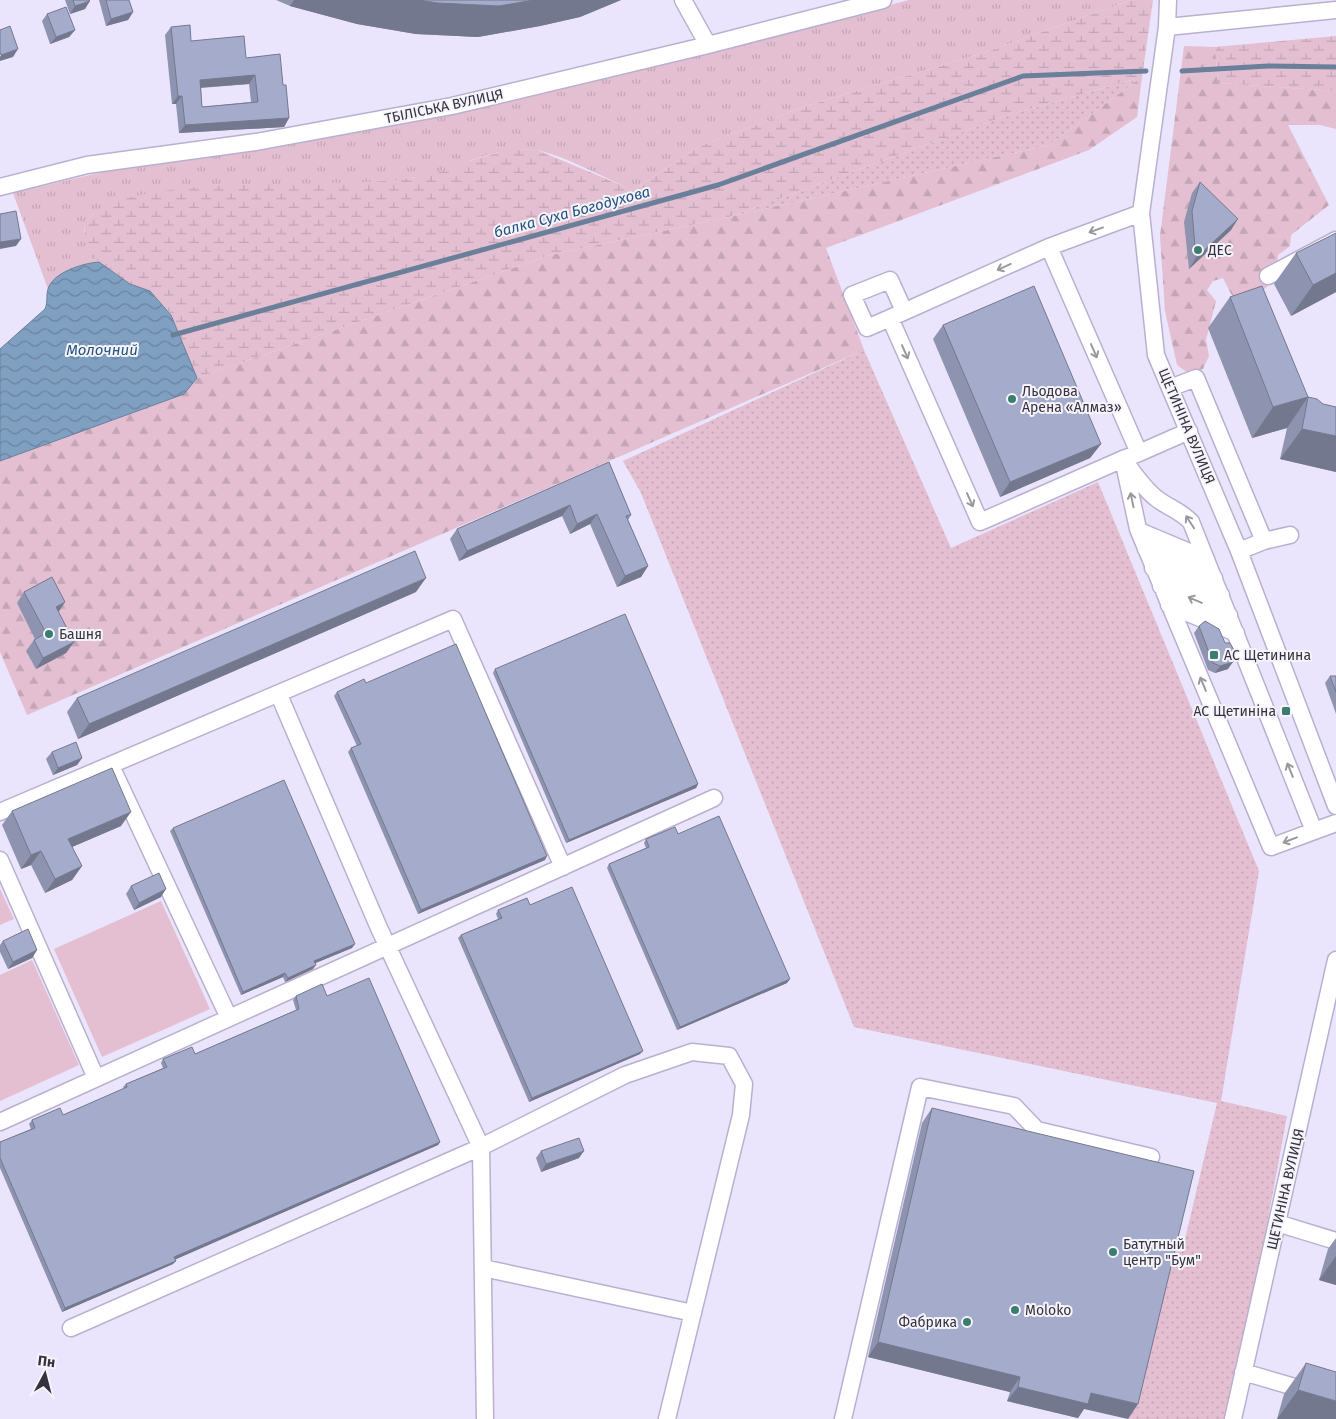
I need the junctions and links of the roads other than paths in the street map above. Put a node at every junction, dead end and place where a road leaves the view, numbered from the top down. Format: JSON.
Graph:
{"nodes":[{"id":1,"x":683,"y":0,"type":"edge"},
{"id":2,"x":883,"y":0,"type":"edge"},
{"id":3,"x":1168,"y":0,"type":"edge"},
{"id":4,"x":1336,"y":10,"type":"edge"},
{"id":5,"x":1167,"y":27,"type":"junction"},
{"id":6,"x":708,"y":45,"type":"junction"},
{"id":7,"x":0,"y":187,"type":"edge"},
{"id":8,"x":1141,"y":213,"type":"junction"},
{"id":9,"x":1336,"y":240,"type":"edge"},
{"id":10,"x":1049,"y":247,"type":"junction"},
{"id":11,"x":1268,"y":276,"type":"dead end"},
{"id":12,"x":1170,"y":388,"type":"junction"},
{"id":13,"x":1189,"y":431,"type":"junction"},
{"id":14,"x":1139,"y":453,"type":"junction"},
{"id":15,"x":1123,"y":459,"type":"junction"},
{"id":16,"x":1139,"y":531,"type":"junction"},
{"id":17,"x":1290,"y":535,"type":"dead end"},
{"id":18,"x":1264,"y":540,"type":"junction"},
{"id":19,"x":1146,"y":549,"type":"junction"},
{"id":20,"x":1240,"y":551,"type":"junction"},
{"id":21,"x":1206,"y":559,"type":"junction"},
{"id":22,"x":1153,"y":568,"type":"junction"},
{"id":23,"x":1214,"y":578,"type":"junction"},
{"id":24,"x":1161,"y":586,"type":"junction"},
{"id":25,"x":1221,"y":596,"type":"junction"},
{"id":26,"x":1169,"y":605,"type":"junction"},
{"id":27,"x":1228,"y":615,"type":"junction"},
{"id":28,"x":1236,"y":633,"type":"junction"},
{"id":29,"x":279,"y":695,"type":"junction"},
{"id":30,"x":111,"y":766,"type":"junction"},
{"id":31,"x":714,"y":798,"type":"dead end"},
{"id":32,"x":1335,"y":802,"type":"edge"},
{"id":33,"x":0,"y":812,"type":"edge"},
{"id":34,"x":1336,"y":823,"type":"edge"},
{"id":35,"x":1314,"y":831,"type":"junction"},
{"id":36,"x":0,"y":860,"type":"edge"},
{"id":37,"x":563,"y":867,"type":"junction"},
{"id":38,"x":387,"y":946,"type":"junction"},
{"id":39,"x":1336,"y":960,"type":"edge"},
{"id":40,"x":229,"y":1018,"type":"junction"},
{"id":41,"x":96,"y":1078,"type":"junction"},
{"id":42,"x":0,"y":1122,"type":"edge"},
{"id":43,"x":481,"y":1147,"type":"junction"},
{"id":44,"x":1151,"y":1157,"type":"dead end"},
{"id":45,"x":1277,"y":1223,"type":"junction"},
{"id":46,"x":1336,"y":1241,"type":"edge"},
{"id":47,"x":483,"y":1268,"type":"junction"},
{"id":48,"x":693,"y":1313,"type":"junction"},
{"id":49,"x":71,"y":1328,"type":"dead end"},
{"id":50,"x":1243,"y":1372,"type":"junction"},
{"id":51,"x":1336,"y":1399,"type":"edge"},
{"id":52,"x":485,"y":1419,"type":"edge"},
{"id":53,"x":667,"y":1419,"type":"edge"},
{"id":54,"x":843,"y":1419,"type":"edge"},
{"id":55,"x":1233,"y":1419,"type":"edge"}],
"edges":[{"from":1,"to":6,"type":"street"},
{"from":2,"to":6,"type":"street","name":"ТБІЛІСЬКА ВУЛИЦЯ"},
{"from":3,"to":5,"type":"street","name":"ЩЕТИНІНА ВУЛИЦЯ"},
{"from":4,"to":5,"type":"street"},
{"from":5,"to":8,"type":"street","name":"ЩЕТИНІНА ВУЛИЦЯ"},
{"from":6,"to":7,"type":"street","name":"ТБІЛІСЬКА ВУЛИЦЯ"},
{"from":8,"to":10,"type":"street","one_way":true},
{"from":8,"to":12,"type":"street","name":"ЩЕТИНІНА ВУЛИЦЯ"},
{"from":9,"to":11,"type":"street"},
{"from":10,"to":14,"type":"street","one_way":true},
{"from":10,"to":15,"type":"street","one_way":true},
{"from":12,"to":13,"type":"street","name":"ЩЕТИНІНА ВУЛИЦЯ"},
{"from":12,"to":18,"type":"street"},
{"from":13,"to":14,"type":"street"},
{"from":13,"to":20,"type":"street","name":"ЩЕТИНІНА ВУЛИЦЯ"},
{"from":14,"to":15,"type":"street"},
{"from":16,"to":15,"type":"street","one_way":true},
{"from":21,"to":15,"type":"street","one_way":true},
{"from":16,"to":19,"type":"street"},
{"from":16,"to":21,"type":"street"},
{"from":17,"to":18,"type":"street"},
{"from":18,"to":20,"type":"street"},
{"from":19,"to":22,"type":"street"},
{"from":19,"to":23,"type":"street"},
{"from":20,"to":32,"type":"street","name":"ЩЕТИНІНА ВУЛИЦЯ"},
{"from":21,"to":23,"type":"street"},
{"from":22,"to":24,"type":"street"},
{"from":22,"to":25,"type":"street"},
{"from":23,"to":25,"type":"street"},
{"from":24,"to":26,"type":"street"},
{"from":27,"to":24,"type":"street","one_way":true},
{"from":25,"to":27,"type":"street"},
{"from":26,"to":28,"type":"street"},
{"from":35,"to":26,"type":"street","one_way":true},
{"from":27,"to":28,"type":"street"},
{"from":35,"to":28,"type":"street","one_way":true},
{"from":29,"to":30,"type":"street"},
{"from":29,"to":37,"type":"street"},
{"from":29,"to":38,"type":"street"},
{"from":30,"to":33,"type":"street"},
{"from":30,"to":40,"type":"street"},
{"from":31,"to":37,"type":"street"},
{"from":34,"to":35,"type":"street"},
{"from":36,"to":41,"type":"street"},
{"from":37,"to":38,"type":"street"},
{"from":38,"to":40,"type":"street"},
{"from":38,"to":43,"type":"street"},
{"from":39,"to":45,"type":"street","name":"ЩЕТИНІНА ВУЛИЦЯ"},
{"from":40,"to":41,"type":"street"},
{"from":41,"to":42,"type":"street"},
{"from":43,"to":47,"type":"street"},
{"from":43,"to":48,"type":"street"},
{"from":43,"to":49,"type":"street"},
{"from":44,"to":54,"type":"street"},
{"from":45,"to":46,"type":"street"},
{"from":45,"to":50,"type":"street","name":"ЩЕТИНІНА ВУЛИЦЯ"},
{"from":47,"to":48,"type":"street"},
{"from":47,"to":52,"type":"street"},
{"from":48,"to":53,"type":"street"},
{"from":50,"to":51,"type":"street"},
{"from":50,"to":55,"type":"street","name":"ЩЕТИНІНА ВУЛИЦЯ"}]}
